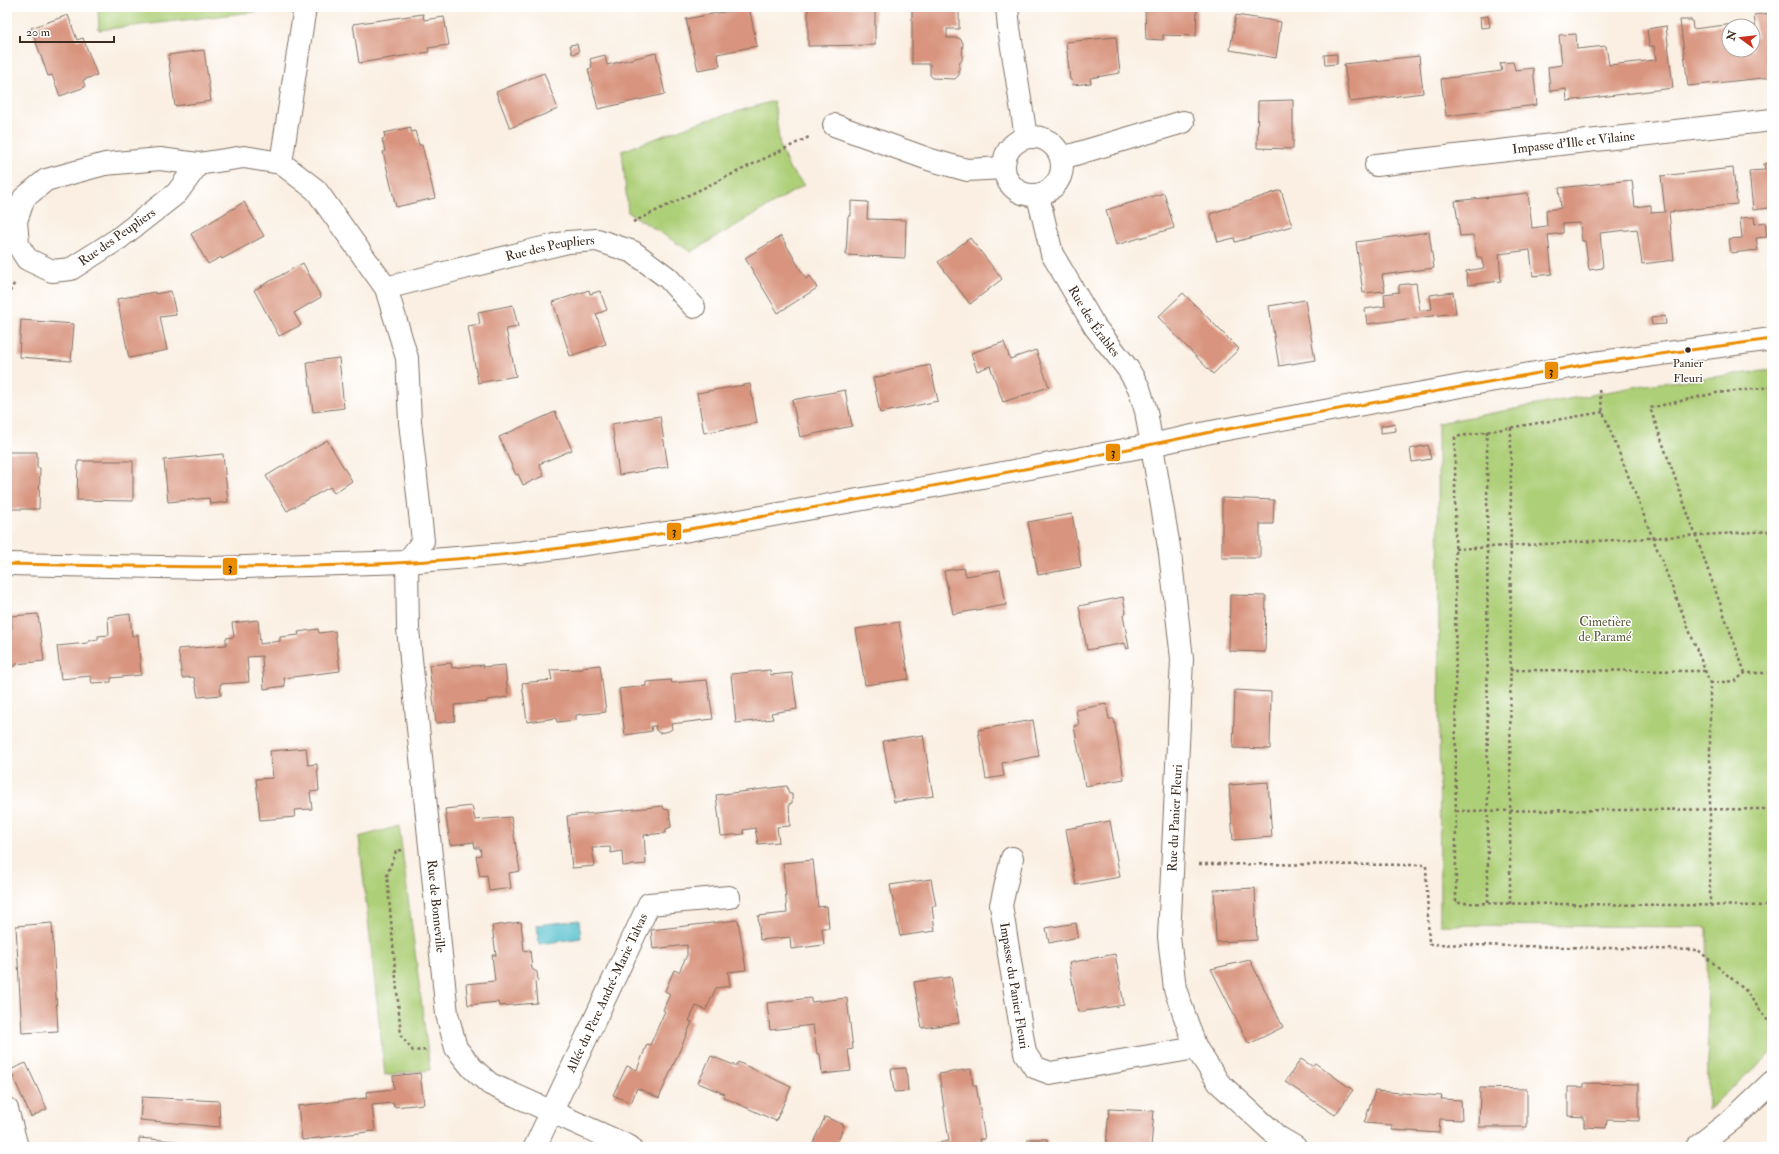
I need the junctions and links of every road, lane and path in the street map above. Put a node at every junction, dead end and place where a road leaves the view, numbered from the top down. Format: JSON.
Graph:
{"nodes":[{"id":1,"x":305,"y":7,"type":"edge"},
{"id":2,"x":1007,"y":7,"type":"edge"},
{"id":3,"x":1772,"y":120,"type":"edge"},
{"id":4,"x":1183,"y":122,"type":"dead end"},
{"id":5,"x":834,"y":125,"type":"joint"},
{"id":6,"x":1026,"y":137,"type":"junction"},
{"id":7,"x":1062,"y":158,"type":"junction"},
{"id":8,"x":281,"y":163,"type":"junction"},
{"id":9,"x":198,"y":164,"type":"junction"},
{"id":10,"x":1376,"y":165,"type":"dead end"},
{"id":11,"x":1003,"y":168,"type":"junction"},
{"id":12,"x":1038,"y":196,"type":"junction"},
{"id":13,"x":597,"y":240,"type":"junction"},
{"id":14,"x":386,"y":288,"type":"junction"},
{"id":15,"x":694,"y":307,"type":"dead end"},
{"id":16,"x":1772,"y":339,"type":"edge"},
{"id":17,"x":1594,"y":363,"type":"junction"},
{"id":18,"x":1772,"y":387,"type":"edge"},
{"id":19,"x":1602,"y":412,"type":"junction"},
{"id":20,"x":1511,"y":427,"type":"junction"},
{"id":21,"x":1487,"y":432,"type":"junction"},
{"id":22,"x":1151,"y":445,"type":"junction"},
{"id":23,"x":1772,"y":531,"type":"edge"},
{"id":24,"x":1696,"y":535,"type":"junction"},
{"id":25,"x":1652,"y":538,"type":"junction"},
{"id":26,"x":1510,"y":546,"type":"junction"},
{"id":27,"x":1487,"y":547,"type":"junction"},
{"id":28,"x":1456,"y":548,"type":"junction"},
{"id":29,"x":406,"y":562,"type":"junction"},
{"id":30,"x":7,"y":564,"type":"edge"},
{"id":31,"x":1510,"y":670,"type":"junction"},
{"id":32,"x":1705,"y":671,"type":"junction"},
{"id":33,"x":1746,"y":673,"type":"junction"},
{"id":34,"x":1772,"y":673,"type":"edge"},
{"id":35,"x":1710,"y":683,"type":"junction"},
{"id":36,"x":1710,"y":809,"type":"junction"},
{"id":37,"x":1772,"y":809,"type":"edge"},
{"id":38,"x":1488,"y":810,"type":"junction"},
{"id":39,"x":1510,"y":810,"type":"junction"},
{"id":40,"x":1456,"y":811,"type":"junction"},
{"id":41,"x":430,"y":845,"type":"junction"},
{"id":42,"x":1012,"y":858,"type":"dead end"},
{"id":43,"x":1172,"y":864,"type":"junction"},
{"id":44,"x":728,"y":897,"type":"dead end"},
{"id":45,"x":1488,"y":903,"type":"junction"},
{"id":46,"x":1510,"y":904,"type":"junction"},
{"id":47,"x":1710,"y":905,"type":"junction"},
{"id":48,"x":1772,"y":906,"type":"edge"},
{"id":49,"x":1772,"y":1026,"type":"edge"},
{"id":50,"x":456,"y":1048,"type":"junction"},
{"id":51,"x":1196,"y":1048,"type":"junction"},
{"id":52,"x":1772,"y":1082,"type":"edge"},
{"id":53,"x":7,"y":1109,"type":"edge"},
{"id":54,"x":552,"y":1111,"type":"junction"},
{"id":55,"x":17,"y":1147,"type":"edge"},
{"id":56,"x":535,"y":1147,"type":"edge"},
{"id":57,"x":630,"y":1147,"type":"edge"},
{"id":58,"x":1295,"y":1147,"type":"edge"},
{"id":59,"x":1697,"y":1147,"type":"edge"}],
"edges":[{"from":1,"to":8,"type":"street"},
{"from":2,"to":6,"type":"street"},
{"from":3,"to":10,"type":"street","name":"Impasse d'Ille et Vilaine"},
{"from":4,"to":7,"type":"street"},
{"from":5,"to":11,"type":"street"},
{"from":5,"to":13,"type":"path"},
{"from":6,"to":7,"type":"street"},
{"from":6,"to":11,"type":"street"},
{"from":7,"to":12,"type":"street"},
{"from":8,"to":9,"type":"street","name":"Rue des Peupliers"},
{"from":8,"to":14,"type":"street","name":"Rue des Peupliers"},
{"from":9,"to":9,"type":"street","name":"Rue des Peupliers"},
{"from":11,"to":12,"type":"street"},
{"from":12,"to":22,"type":"street","name":"Rue des Érables"},
{"from":13,"to":14,"type":"street","name":"Rue des Peupliers"},
{"from":13,"to":15,"type":"street","name":"Rue des Peupliers"},
{"from":14,"to":29,"type":"street","name":"Rue des Peupliers"},
{"from":16,"to":17,"type":"street"},
{"from":17,"to":19,"type":"path"},
{"from":17,"to":22,"type":"street"},
{"from":18,"to":24,"type":"path"},
{"from":19,"to":20,"type":"path"},
{"from":19,"to":25,"type":"path"},
{"from":20,"to":21,"type":"path"},
{"from":20,"to":26,"type":"path"},
{"from":21,"to":27,"type":"path"},
{"from":21,"to":28,"type":"path"},
{"from":22,"to":29,"type":"street"},
{"from":22,"to":43,"type":"street","name":"Rue du Panier Fleuri"},
{"from":23,"to":24,"type":"path"},
{"from":24,"to":25,"type":"path"},
{"from":24,"to":33,"type":"path"},
{"from":25,"to":26,"type":"path"},
{"from":25,"to":32,"type":"path"},
{"from":26,"to":27,"type":"path"},
{"from":26,"to":31,"type":"path"},
{"from":27,"to":28,"type":"path"},
{"from":27,"to":38,"type":"path"},
{"from":28,"to":40,"type":"path"},
{"from":29,"to":30,"type":"street"},
{"from":29,"to":41,"type":"street","name":"Rue de Bonneville"},
{"from":31,"to":32,"type":"path"},
{"from":31,"to":39,"type":"path"},
{"from":32,"to":35,"type":"path"},
{"from":33,"to":34,"type":"path"},
{"from":33,"to":35,"type":"path"},
{"from":35,"to":36,"type":"path"},
{"from":36,"to":37,"type":"path"},
{"from":36,"to":39,"type":"path"},
{"from":36,"to":47,"type":"path"},
{"from":38,"to":39,"type":"path"},
{"from":38,"to":40,"type":"path"},
{"from":38,"to":45,"type":"path"},
{"from":39,"to":46,"type":"path"},
{"from":40,"to":45,"type":"path"},
{"from":41,"to":50,"type":"street","name":"Rue de Bonneville"},
{"from":41,"to":50,"type":"path"},
{"from":42,"to":51,"type":"street","name":"Impasse du Panier Fleuri"},
{"from":43,"to":49,"type":"path"},
{"from":43,"to":51,"type":"street","name":"Rue du Panier Fleuri"},
{"from":44,"to":54,"type":"street","name":"Allée du Père André-Marie Talvas"},
{"from":45,"to":46,"type":"path"},
{"from":46,"to":47,"type":"path"},
{"from":47,"to":48,"type":"path"},
{"from":50,"to":54,"type":"street","name":"Rue de Bonneville"},
{"from":51,"to":58,"type":"street","name":"Rue du Panier Fleuri"},
{"from":52,"to":59,"type":"street"},
{"from":53,"to":55,"type":"street"},
{"from":54,"to":56,"type":"street"},
{"from":54,"to":57,"type":"street","name":"Rue de Bonneville"}]}
